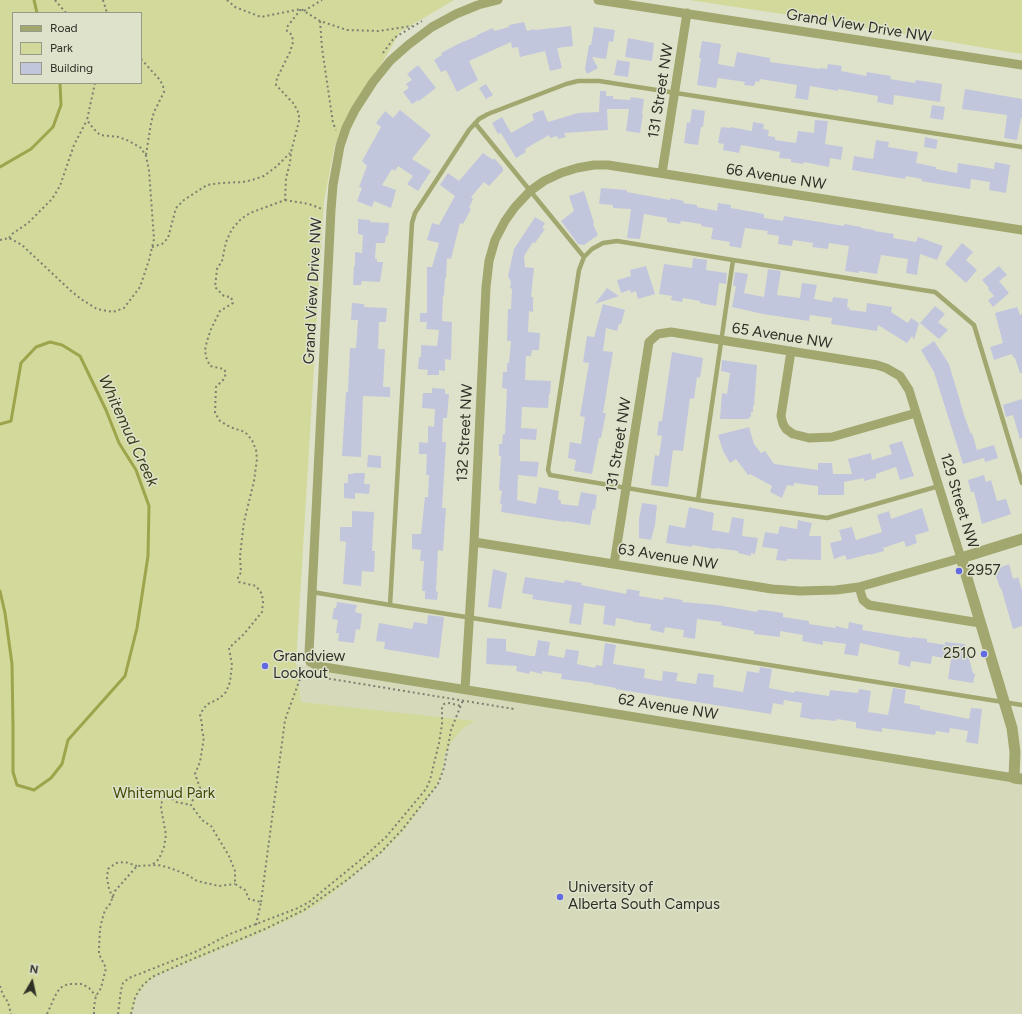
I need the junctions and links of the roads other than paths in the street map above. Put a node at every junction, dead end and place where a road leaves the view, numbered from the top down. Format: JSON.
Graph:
{"nodes":[{"id":1,"x":498,"y":0,"type":"edge"},
{"id":2,"x":598,"y":0,"type":"edge"},
{"id":3,"x":687,"y":13,"type":"junction"},
{"id":4,"x":1022,"y":64,"type":"edge"},
{"id":5,"x":675,"y":92,"type":"junction"},
{"id":6,"x":475,"y":123,"type":"junction"},
{"id":7,"x":1022,"y":147,"type":"edge"},
{"id":8,"x":662,"y":173,"type":"junction"},
{"id":9,"x":530,"y":191,"type":"junction"},
{"id":10,"x":1022,"y":230,"type":"edge"},
{"id":11,"x":584,"y":257,"type":"junction"},
{"id":12,"x":733,"y":260,"type":"junction"},
{"id":13,"x":658,"y":334,"type":"joint"},
{"id":14,"x":721,"y":340,"type":"junction"},
{"id":15,"x":791,"y":351,"type":"junction"},
{"id":16,"x":900,"y":376,"type":"joint"},
{"id":17,"x":916,"y":413,"type":"junction"},
{"id":18,"x":1022,"y":483,"type":"edge"},
{"id":19,"x":939,"y":486,"type":"junction"},
{"id":20,"x":626,"y":488,"type":"junction"},
{"id":21,"x":698,"y":500,"type":"junction"},
{"id":22,"x":1022,"y":539,"type":"edge"},
{"id":23,"x":474,"y":542,"type":"junction"},
{"id":24,"x":961,"y":558,"type":"junction"},
{"id":25,"x":614,"y":564,"type":"junction"},
{"id":26,"x":859,"y":587,"type":"junction"},
{"id":27,"x":312,"y":592,"type":"junction"},
{"id":28,"x":390,"y":605,"type":"junction"},
{"id":29,"x":469,"y":617,"type":"junction"},
{"id":30,"x":980,"y":623,"type":"junction"},
{"id":31,"x":307,"y":665,"type":"joint"},
{"id":32,"x":465,"y":689,"type":"junction"},
{"id":33,"x":1005,"y":702,"type":"junction"},
{"id":34,"x":1022,"y":705,"type":"edge"},
{"id":35,"x":1018,"y":779,"type":"edge"}],
"edges":[{"from":1,"to":27,"type":"street","name":"Grand View Drive NW"},
{"from":2,"to":3,"type":"street","name":"Grand View Drive NW"},
{"from":3,"to":4,"type":"street","name":"Grand View Drive NW"},
{"from":3,"to":5,"type":"street","name":"131 Street NW"},
{"from":5,"to":6,"type":"lane"},
{"from":5,"to":7,"type":"lane"},
{"from":5,"to":8,"type":"street","name":"131 Street NW"},
{"from":6,"to":9,"type":"lane"},
{"from":6,"to":28,"type":"lane"},
{"from":8,"to":9,"type":"street","name":"66 Avenue NW"},
{"from":8,"to":10,"type":"street","name":"66 Avenue NW"},
{"from":9,"to":11,"type":"lane"},
{"from":9,"to":23,"type":"street","name":"132 Street NW"},
{"from":11,"to":12,"type":"lane"},
{"from":11,"to":20,"type":"lane"},
{"from":12,"to":14,"type":"lane"},
{"from":12,"to":18,"type":"lane"},
{"from":13,"to":14,"type":"street","name":"65 Avenue NW"},
{"from":13,"to":20,"type":"street","name":"131 Street NW"},
{"from":14,"to":15,"type":"street","name":"65 Avenue NW"},
{"from":14,"to":21,"type":"lane"},
{"from":15,"to":16,"type":"street","name":"65 Avenue NW"},
{"from":15,"to":17,"type":"street"},
{"from":16,"to":17,"type":"street","name":"129 Street NW"},
{"from":17,"to":19,"type":"street","name":"129 Street NW"},
{"from":19,"to":21,"type":"lane"},
{"from":19,"to":24,"type":"street","name":"129 Street NW"},
{"from":20,"to":21,"type":"lane"},
{"from":20,"to":25,"type":"street","name":"131 Street NW"},
{"from":22,"to":24,"type":"street","name":"63 Avenue NW"},
{"from":23,"to":25,"type":"street","name":"63 Avenue NW"},
{"from":23,"to":29,"type":"street","name":"132 Street NW"},
{"from":24,"to":26,"type":"street","name":"63 Avenue NW"},
{"from":24,"to":30,"type":"street","name":"129 Street NW"},
{"from":25,"to":26,"type":"street","name":"63 Avenue NW"},
{"from":26,"to":30,"type":"street"},
{"from":27,"to":28,"type":"lane"},
{"from":27,"to":31,"type":"street","name":"Grand View Drive NW"},
{"from":28,"to":29,"type":"lane"},
{"from":29,"to":32,"type":"street","name":"132 Street NW"},
{"from":29,"to":33,"type":"lane"},
{"from":30,"to":33,"type":"street","name":"129 Street NW"},
{"from":31,"to":32,"type":"street","name":"62 Avenue NW"},
{"from":32,"to":35,"type":"street","name":"62 Avenue NW"},
{"from":33,"to":34,"type":"lane"},
{"from":33,"to":35,"type":"street","name":"129 Street NW"}]}
